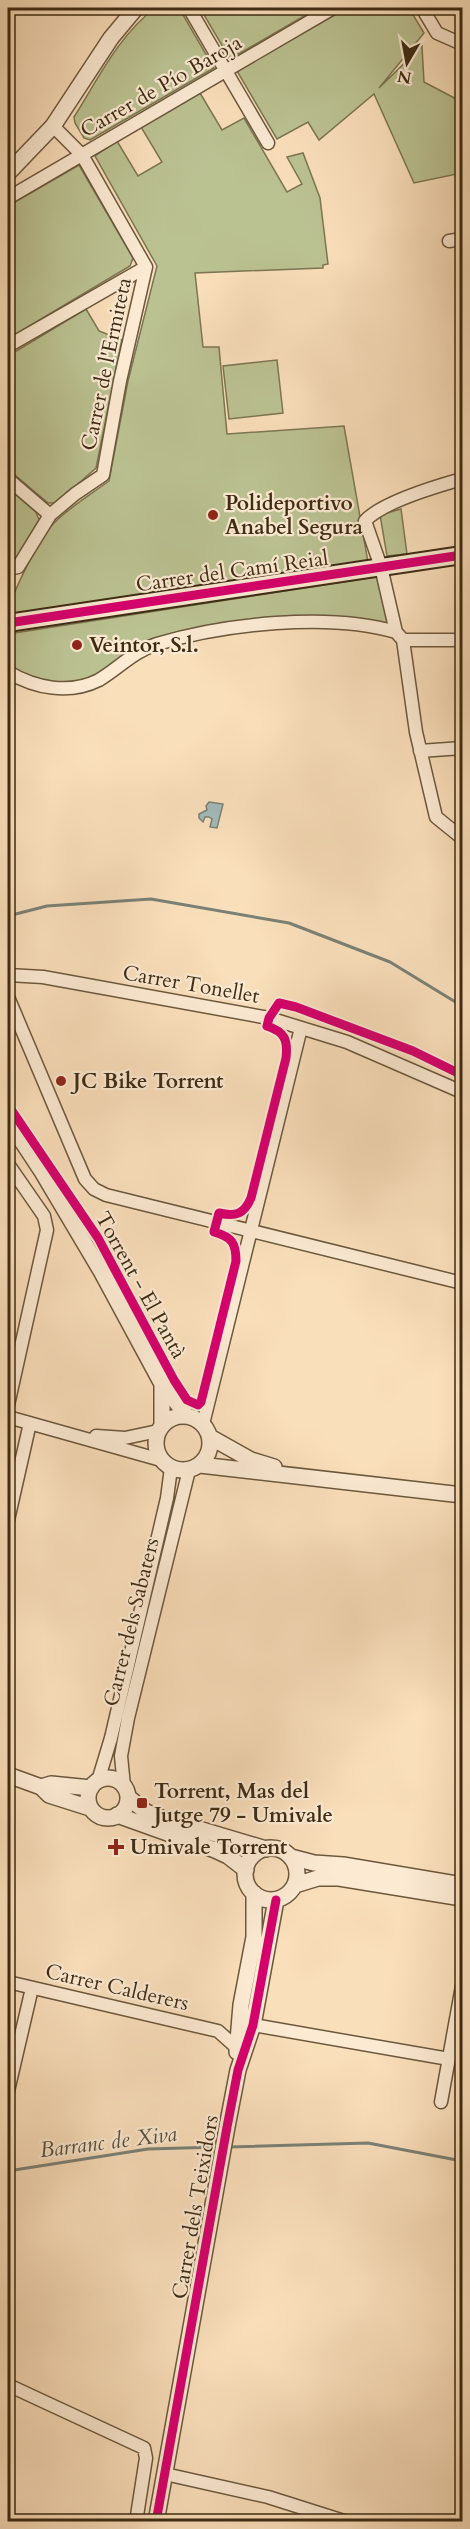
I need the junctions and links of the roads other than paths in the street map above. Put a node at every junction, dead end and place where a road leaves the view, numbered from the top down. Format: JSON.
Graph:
{"nodes":[{"id":1,"x":136,"y":8,"type":"edge"},
{"id":2,"x":189,"y":8,"type":"edge"},
{"id":3,"x":333,"y":8,"type":"edge"},
{"id":4,"x":422,"y":8,"type":"edge"},
{"id":5,"x":462,"y":44,"type":"edge"},
{"id":6,"x":225,"y":70,"type":"junction"},
{"id":7,"x":53,"y":126,"type":"junction"},
{"id":8,"x":268,"y":143,"type":"dead end"},
{"id":9,"x":82,"y":155,"type":"junction"},
{"id":10,"x":8,"y":173,"type":"edge"},
{"id":11,"x":8,"y":198,"type":"edge"},
{"id":12,"x":462,"y":239,"type":"edge"},
{"id":13,"x":449,"y":241,"type":"dead end"},
{"id":14,"x":146,"y":267,"type":"junction"},
{"id":15,"x":8,"y":346,"type":"edge"},
{"id":16,"x":8,"y":479,"type":"edge"},
{"id":17,"x":462,"y":479,"type":"edge"},
{"id":18,"x":50,"y":515,"type":"junction"},
{"id":19,"x":462,"y":555,"type":"edge"},
{"id":20,"x":381,"y":567,"type":"junction"},
{"id":21,"x":8,"y":569,"type":"edge"},
{"id":22,"x":8,"y":623,"type":"edge"},
{"id":23,"x":399,"y":636,"type":"junction"},
{"id":24,"x":462,"y":640,"type":"edge"},
{"id":25,"x":8,"y":672,"type":"edge"},
{"id":26,"x":462,"y":748,"type":"edge"},
{"id":27,"x":420,"y":751,"type":"junction"},
{"id":28,"x":462,"y":838,"type":"edge"},
{"id":29,"x":8,"y":975,"type":"edge"},
{"id":30,"x":8,"y":997,"type":"edge"},
{"id":31,"x":301,"y":1028,"type":"junction"},
{"id":32,"x":462,"y":1092,"type":"edge"},
{"id":33,"x":8,"y":1120,"type":"edge"},
{"id":34,"x":8,"y":1164,"type":"edge"},
{"id":35,"x":252,"y":1230,"type":"junction"},
{"id":36,"x":462,"y":1283,"type":"edge"},
{"id":37,"x":162,"y":1384,"type":"junction"},
{"id":38,"x":8,"y":1405,"type":"edge"},
{"id":39,"x":187,"y":1416,"type":"junction"},
{"id":40,"x":8,"y":1417,"type":"edge"},
{"id":41,"x":30,"y":1423,"type":"junction"},
{"id":42,"x":160,"y":1428,"type":"junction"},
{"id":43,"x":206,"y":1430,"type":"junction"},
{"id":44,"x":76,"y":1435,"type":"junction"},
{"id":45,"x":166,"y":1464,"type":"junction"},
{"id":46,"x":194,"y":1467,"type":"junction"},
{"id":47,"x":291,"y":1473,"type":"junction"},
{"id":48,"x":462,"y":1495,"type":"edge"},
{"id":49,"x":8,"y":1520,"type":"edge"},
{"id":50,"x":8,"y":1775,"type":"edge"},
{"id":51,"x":94,"y":1785,"type":"junction"},
{"id":52,"x":41,"y":1787,"type":"junction"},
{"id":53,"x":126,"y":1791,"type":"junction"},
{"id":54,"x":90,"y":1808,"type":"junction"},
{"id":55,"x":117,"y":1815,"type":"junction"},
{"id":56,"x":266,"y":1849,"type":"junction"},
{"id":57,"x":291,"y":1857,"type":"junction"},
{"id":58,"x":246,"y":1870,"type":"junction"},
{"id":59,"x":462,"y":1885,"type":"edge"},
{"id":60,"x":295,"y":1886,"type":"junction"},
{"id":61,"x":254,"y":1893,"type":"junction"},
{"id":62,"x":462,"y":1898,"type":"edge"},
{"id":63,"x":276,"y":1900,"type":"junction"},
{"id":64,"x":8,"y":1982,"type":"edge"},
{"id":65,"x":462,"y":1986,"type":"edge"},
{"id":66,"x":32,"y":1988,"type":"junction"},
{"id":67,"x":241,"y":2005,"type":"junction"},
{"id":68,"x":253,"y":2025,"type":"junction"},
{"id":69,"x":218,"y":2031,"type":"junction"},
{"id":70,"x":237,"y":2048,"type":"junction"},
{"id":71,"x":449,"y":2059,"type":"junction"},
{"id":72,"x":238,"y":2070,"type":"junction"},
{"id":73,"x":8,"y":2091,"type":"edge"},
{"id":74,"x":441,"y":2102,"type":"dead end"},
{"id":75,"x":8,"y":2385,"type":"edge"},
{"id":76,"x":165,"y":2474,"type":"junction"},
{"id":77,"x":136,"y":2522,"type":"edge"},
{"id":78,"x":156,"y":2522,"type":"edge"},
{"id":79,"x":347,"y":2522,"type":"edge"}],
"edges":[{"from":1,"to":7,"type":"street"},
{"from":2,"to":6,"type":"street"},
{"from":3,"to":6,"type":"street","name":"Carrer de Pío Baroja"},
{"from":4,"to":5,"type":"street"},
{"from":6,"to":8,"type":"street"},
{"from":6,"to":9,"type":"street","name":"Carrer de Pío Baroja"},
{"from":7,"to":9,"type":"street"},
{"from":7,"to":10,"type":"street"},
{"from":9,"to":11,"type":"street","name":"Carrer de Pío Baroja"},
{"from":9,"to":14,"type":"street"},
{"from":12,"to":13,"type":"street"},
{"from":14,"to":15,"type":"street"},
{"from":14,"to":18,"type":"street","name":"Carrer de l'Ermiteta"},
{"from":16,"to":18,"type":"street"},
{"from":17,"to":20,"type":"street"},
{"from":18,"to":21,"type":"street","name":"Carrer de l'Ermiteta"},
{"from":19,"to":20,"type":"main road","name":"Carrer del Camí Reial"},
{"from":20,"to":22,"type":"main road","name":"Carrer del Camí Reial"},
{"from":20,"to":23,"type":"street"},
{"from":23,"to":24,"type":"street"},
{"from":23,"to":25,"type":"street"},
{"from":23,"to":27,"type":"street"},
{"from":26,"to":27,"type":"street"},
{"from":27,"to":28,"type":"street"},
{"from":29,"to":31,"type":"street","name":"Carrer Tonellet"},
{"from":30,"to":35,"type":"street"},
{"from":31,"to":32,"type":"street","name":"Carrer Tonellet"},
{"from":31,"to":35,"type":"street"},
{"from":33,"to":37,"type":"street"},
{"from":34,"to":38,"type":"street"},
{"from":35,"to":36,"type":"street"},
{"from":35,"to":43,"type":"street"},
{"from":37,"to":39,"type":"street"},
{"from":37,"to":42,"type":"street"},
{"from":39,"to":42,"type":"street"},
{"from":39,"to":43,"type":"street"},
{"from":40,"to":41,"type":"street"},
{"from":41,"to":44,"type":"street"},
{"from":41,"to":49,"type":"street"},
{"from":42,"to":44,"type":"street"},
{"from":42,"to":45,"type":"street"},
{"from":43,"to":46,"type":"street"},
{"from":43,"to":47,"type":"street"},
{"from":44,"to":45,"type":"street"},
{"from":45,"to":46,"type":"street"},
{"from":45,"to":51,"type":"street","name":"Carrer dels Sabaters"},
{"from":46,"to":47,"type":"street"},
{"from":46,"to":53,"type":"street","name":"Carrer dels Sabaters"},
{"from":47,"to":48,"type":"street"},
{"from":50,"to":52,"type":"street"},
{"from":51,"to":52,"type":"street"},
{"from":51,"to":53,"type":"street"},
{"from":51,"to":54,"type":"street"},
{"from":52,"to":54,"type":"street"},
{"from":53,"to":55,"type":"street"},
{"from":53,"to":56,"type":"street"},
{"from":54,"to":55,"type":"street"},
{"from":55,"to":58,"type":"street"},
{"from":56,"to":57,"type":"street"},
{"from":56,"to":58,"type":"street"},
{"from":57,"to":59,"type":"street"},
{"from":57,"to":60,"type":"street"},
{"from":58,"to":61,"type":"street"},
{"from":60,"to":62,"type":"street"},
{"from":60,"to":63,"type":"street"},
{"from":61,"to":63,"type":"street"},
{"from":61,"to":67,"type":"street","name":"Carrer dels Teixidors"},
{"from":63,"to":68,"type":"street","name":"Carrer dels Teixidors"},
{"from":64,"to":66,"type":"street","name":"Carrer Calderers"},
{"from":65,"to":71,"type":"street"},
{"from":66,"to":69,"type":"street","name":"Carrer Calderers"},
{"from":66,"to":73,"type":"street"},
{"from":67,"to":69,"type":"street"},
{"from":67,"to":70,"type":"street","name":"Carrer dels Teixidors"},
{"from":68,"to":71,"type":"street"},
{"from":68,"to":72,"type":"street","name":"Carrer dels Teixidors"},
{"from":69,"to":70,"type":"street","name":"Carrer Calderers"},
{"from":70,"to":72,"type":"street","name":"Carrer dels Teixidors"},
{"from":71,"to":74,"type":"street"},
{"from":72,"to":76,"type":"street","name":"Carrer dels Teixidors"},
{"from":75,"to":77,"type":"street"},
{"from":76,"to":78,"type":"street","name":"Carrer dels Teixidors"},
{"from":76,"to":79,"type":"street"}]}
